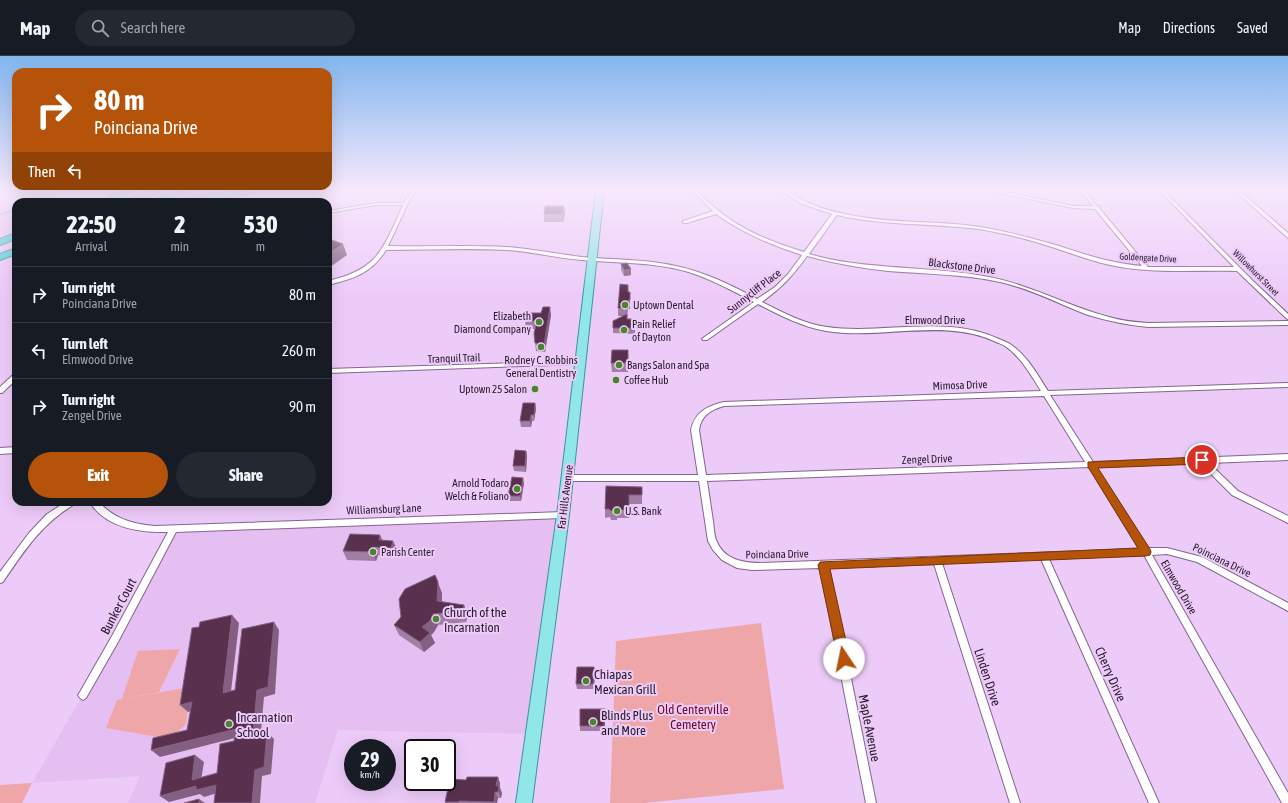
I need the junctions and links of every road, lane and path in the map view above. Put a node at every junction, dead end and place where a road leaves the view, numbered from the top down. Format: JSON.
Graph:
{"nodes":[{"id":1,"x":395,"y":225,"type":"edge"},
{"id":2,"x":596,"y":225,"type":"edge"},
{"id":3,"x":737,"y":225,"type":"edge"},
{"id":4,"x":827,"y":225,"type":"edge"},
{"id":5,"x":947,"y":225,"type":"edge"},
{"id":6,"x":1111,"y":225,"type":"edge"},
{"id":7,"x":1195,"y":225,"type":"edge"},
{"id":8,"x":1275,"y":225,"type":"edge"},
{"id":9,"x":1288,"y":236,"type":"edge"},
{"id":10,"x":12,"y":238,"type":"edge"},
{"id":11,"x":0,"y":242,"type":"edge"},
{"id":12,"x":12,"y":242,"type":"edge"},
{"id":13,"x":0,"y":247,"type":"edge"},
{"id":14,"x":384,"y":248,"type":"junction"},
{"id":15,"x":12,"y":254,"type":"edge"},
{"id":16,"x":806,"y":254,"type":"junction"},
{"id":17,"x":0,"y":258,"type":"edge"},
{"id":18,"x":592,"y":260,"type":"junction"},
{"id":19,"x":1146,"y":268,"type":"junction"},
{"id":20,"x":1238,"y":269,"type":"junction"},
{"id":21,"x":332,"y":282,"type":"edge"},
{"id":22,"x":758,"y":302,"type":"junction"},
{"id":23,"x":1288,"y":317,"type":"edge"},
{"id":24,"x":1288,"y":323,"type":"edge"},
{"id":25,"x":705,"y":339,"type":"dead end"},
{"id":26,"x":580,"y":363,"type":"junction"},
{"id":27,"x":332,"y":371,"type":"edge"},
{"id":28,"x":12,"y":380,"type":"edge"},
{"id":29,"x":1288,"y":385,"type":"edge"},
{"id":30,"x":0,"y":391,"type":"edge"},
{"id":31,"x":1046,"y":393,"type":"junction"},
{"id":32,"x":12,"y":450,"type":"edge"},
{"id":33,"x":0,"y":451,"type":"edge"},
{"id":34,"x":1288,"y":457,"type":"edge"},
{"id":35,"x":1202,"y":460,"type":"junction"},
{"id":36,"x":1091,"y":464,"type":"junction"},
{"id":37,"x":567,"y":478,"type":"junction"},
{"id":38,"x":702,"y":478,"type":"junction"},
{"id":39,"x":65,"y":506,"type":"edge"},
{"id":40,"x":98,"y":506,"type":"edge"},
{"id":41,"x":563,"y":515,"type":"junction"},
{"id":42,"x":1288,"y":520,"type":"edge"},
{"id":43,"x":174,"y":528,"type":"junction"},
{"id":44,"x":1146,"y":552,"type":"junction"},
{"id":45,"x":1044,"y":556,"type":"junction"},
{"id":46,"x":937,"y":560,"type":"junction"},
{"id":47,"x":824,"y":565,"type":"junction"},
{"id":48,"x":0,"y":579,"type":"edge"},
{"id":49,"x":1288,"y":607,"type":"edge"},
{"id":50,"x":83,"y":695,"type":"dead end"},
{"id":51,"x":524,"y":803,"type":"edge"},
{"id":52,"x":871,"y":803,"type":"edge"},
{"id":53,"x":1015,"y":803,"type":"edge"},
{"id":54,"x":1154,"y":803,"type":"edge"},
{"id":55,"x":1288,"y":803,"type":"edge"}],
"edges":[{"from":1,"to":14,"type":"street"},
{"from":2,"to":18,"type":"main road","name":"Far Hills Avenue"},
{"from":3,"to":16,"type":"street","name":"Blackstone Drive"},
{"from":4,"to":16,"type":"street","name":"Sunnycliff Place"},
{"from":5,"to":19,"type":"street","name":"Goldengate Drive"},
{"from":6,"to":19,"type":"street"},
{"from":7,"to":20,"type":"street","name":"Willowhurst Street"},
{"from":8,"to":9,"type":"street"},
{"from":10,"to":11,"type":"highway"},
{"from":12,"to":13,"type":"highway"},
{"from":14,"to":18,"type":"street","name":"Elmwood Drive"},
{"from":14,"to":21,"type":"street"},
{"from":15,"to":17,"type":"highway"},
{"from":16,"to":22,"type":"street","name":"Sunnycliff Place"},
{"from":16,"to":24,"type":"street","name":"Blackstone Drive"},
{"from":18,"to":22,"type":"street","name":"Elmwood Drive"},
{"from":18,"to":26,"type":"main road","name":"Far Hills Avenue"},
{"from":19,"to":20,"type":"street","name":"Goldengate Drive"},
{"from":20,"to":23,"type":"street","name":"Willowhurst Street"},
{"from":22,"to":25,"type":"street","name":"Sunnycliff Place"},
{"from":22,"to":31,"type":"street","name":"Elmwood Drive"},
{"from":26,"to":27,"type":"street","name":"Tranquil Trail"},
{"from":26,"to":37,"type":"main road","name":"Far Hills Avenue"},
{"from":28,"to":30,"type":"street"},
{"from":29,"to":31,"type":"street","name":"Mimosa Drive"},
{"from":31,"to":36,"type":"street","name":"Elmwood Drive"},
{"from":31,"to":38,"type":"street","name":"Mimosa Drive"},
{"from":32,"to":33,"type":"street"},
{"from":34,"to":35,"type":"street","name":"Zengel Drive"},
{"from":35,"to":36,"type":"street","name":"Zengel Drive"},
{"from":35,"to":42,"type":"street"},
{"from":36,"to":38,"type":"street","name":"Zengel Drive"},
{"from":36,"to":44,"type":"street","name":"Elmwood Drive"},
{"from":37,"to":38,"type":"street","name":"Zengel Drive"},
{"from":37,"to":41,"type":"main road","name":"Far Hills Avenue"},
{"from":38,"to":47,"type":"street","name":"Poinciana Drive"},
{"from":39,"to":48,"type":"street"},
{"from":40,"to":43,"type":"street","name":"Williamsburg Lane"},
{"from":41,"to":43,"type":"street","name":"Williamsburg Lane"},
{"from":41,"to":51,"type":"main road","name":"Far Hills Avenue"},
{"from":43,"to":50,"type":"street","name":"Bunker Court"},
{"from":44,"to":45,"type":"street","name":"Poinciana Drive"},
{"from":44,"to":49,"type":"street","name":"Poinciana Drive"},
{"from":44,"to":55,"type":"street","name":"Elmwood Drive"},
{"from":45,"to":46,"type":"street","name":"Poinciana Drive"},
{"from":45,"to":54,"type":"street","name":"Cherry Drive"},
{"from":46,"to":47,"type":"street","name":"Poinciana Drive"},
{"from":46,"to":53,"type":"street","name":"Linden Drive"},
{"from":47,"to":52,"type":"street","name":"Maple Avenue"}]}
